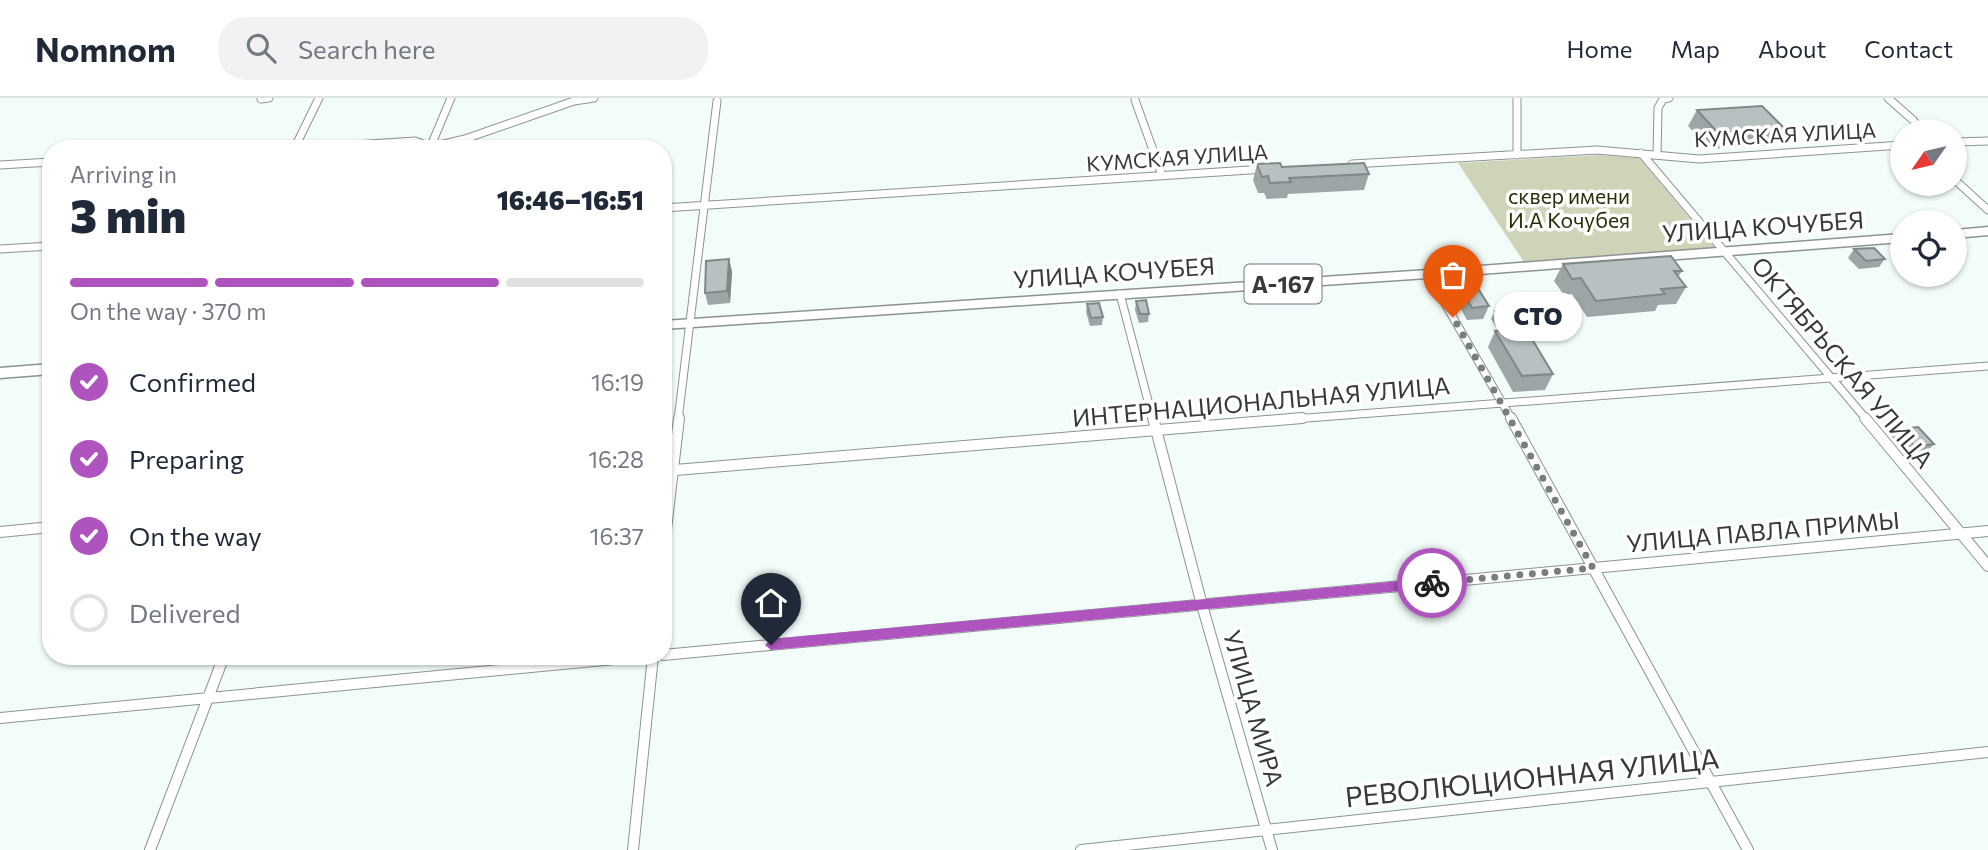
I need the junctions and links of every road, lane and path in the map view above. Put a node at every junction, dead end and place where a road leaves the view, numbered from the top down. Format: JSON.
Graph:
{"nodes":[{"id":1,"x":320,"y":98,"type":"edge"},
{"id":2,"x":451,"y":98,"type":"edge"},
{"id":3,"x":594,"y":98,"type":"edge"},
{"id":4,"x":1517,"y":98,"type":"edge"},
{"id":5,"x":1669,"y":98,"type":"edge"},
{"id":6,"x":1888,"y":98,"type":"edge"},
{"id":7,"x":1135,"y":100,"type":"dead end"},
{"id":8,"x":717,"y":101,"type":"dead end"},
{"id":9,"x":1912,"y":119,"type":"edge"},
{"id":10,"x":299,"y":140,"type":"edge"},
{"id":11,"x":433,"y":140,"type":"edge"},
{"id":12,"x":458,"y":140,"type":"edge"},
{"id":13,"x":1988,"y":141,"type":"edge"},
{"id":14,"x":1967,"y":142,"type":"edge"},
{"id":15,"x":1890,"y":146,"type":"edge"},
{"id":16,"x":1640,"y":153,"type":"junction"},
{"id":17,"x":1517,"y":155,"type":"junction"},
{"id":18,"x":1657,"y":155,"type":"junction"},
{"id":19,"x":42,"y":163,"type":"edge"},
{"id":20,"x":0,"y":165,"type":"edge"},
{"id":21,"x":1340,"y":165,"type":"edge"},
{"id":22,"x":1272,"y":169,"type":"edge"},
{"id":23,"x":1162,"y":175,"type":"junction"},
{"id":24,"x":1967,"y":191,"type":"edge"},
{"id":25,"x":702,"y":206,"type":"junction"},
{"id":26,"x":672,"y":208,"type":"edge"},
{"id":27,"x":1988,"y":210,"type":"edge"},
{"id":28,"x":1988,"y":231,"type":"edge"},
{"id":29,"x":1967,"y":233,"type":"edge"},
{"id":30,"x":1890,"y":239,"type":"edge"},
{"id":31,"x":42,"y":247,"type":"edge"},
{"id":32,"x":0,"y":249,"type":"edge"},
{"id":33,"x":1726,"y":251,"type":"junction"},
{"id":34,"x":1429,"y":274,"type":"junction"},
{"id":35,"x":1120,"y":294,"type":"junction"},
{"id":36,"x":690,"y":323,"type":"junction"},
{"id":37,"x":672,"y":324,"type":"edge"},
{"id":38,"x":1988,"y":366,"type":"edge"},
{"id":39,"x":42,"y":370,"type":"edge"},
{"id":40,"x":0,"y":373,"type":"edge"},
{"id":41,"x":1832,"y":380,"type":"junction"},
{"id":42,"x":1502,"y":402,"type":"junction"},
{"id":43,"x":1155,"y":431,"type":"junction"},
{"id":44,"x":672,"y":444,"type":"edge"},
{"id":45,"x":672,"y":471,"type":"edge"},
{"id":46,"x":42,"y":528,"type":"edge"},
{"id":47,"x":1988,"y":531,"type":"edge"},
{"id":48,"x":0,"y":532,"type":"edge"},
{"id":49,"x":1961,"y":533,"type":"junction"},
{"id":50,"x":1988,"y":566,"type":"edge"},
{"id":51,"x":1593,"y":568,"type":"junction"},
{"id":52,"x":1202,"y":605,"type":"junction"},
{"id":53,"x":672,"y":654,"type":"edge"},
{"id":54,"x":221,"y":665,"type":"edge"},
{"id":55,"x":552,"y":665,"type":"edge"},
{"id":56,"x":652,"y":665,"type":"edge"},
{"id":57,"x":208,"y":698,"type":"junction"},
{"id":58,"x":0,"y":718,"type":"edge"},
{"id":59,"x":1988,"y":752,"type":"edge"},
{"id":60,"x":1711,"y":783,"type":"junction"},
{"id":61,"x":1266,"y":830,"type":"junction"},
{"id":62,"x":150,"y":850,"type":"edge"},
{"id":63,"x":633,"y":850,"type":"edge"},
{"id":64,"x":1081,"y":850,"type":"edge"},
{"id":65,"x":1272,"y":850,"type":"edge"},
{"id":66,"x":1748,"y":850,"type":"edge"}],
"edges":[{"from":1,"to":10,"type":"street"},
{"from":2,"to":11,"type":"street"},
{"from":3,"to":12,"type":"street"},
{"from":4,"to":17,"type":"street"},
{"from":5,"to":18,"type":"street"},
{"from":6,"to":9,"type":"street","name":"КУМСКАЯ УЛИЦА"},
{"from":7,"to":23,"type":"street"},
{"from":8,"to":25,"type":"street"},
{"from":13,"to":14,"type":"street"},
{"from":15,"to":18,"type":"street","name":"КУМСКАЯ УЛИЦА"},
{"from":16,"to":17,"type":"street","name":"КУМСКАЯ УЛИЦА"},
{"from":16,"to":18,"type":"street","name":"КУМСКАЯ УЛИЦА"},
{"from":16,"to":33,"type":"street","name":"ОКТЯБРЬСКАЯ УЛИЦА"},
{"from":17,"to":21,"type":"street","name":"КУМСКАЯ УЛИЦА"},
{"from":19,"to":20,"type":"street"},
{"from":22,"to":23,"type":"street","name":"КУМСКАЯ УЛИЦА"},
{"from":23,"to":25,"type":"street","name":"КУМСКАЯ УЛИЦА"},
{"from":24,"to":27,"type":"street"},
{"from":25,"to":26,"type":"street","name":"КУМСКАЯ УЛИЦА"},
{"from":25,"to":36,"type":"street"},
{"from":28,"to":29,"type":"main road"},
{"from":30,"to":33,"type":"main road","name":"УЛИЦА КОЧУБЕЯ","number":"А-167"},
{"from":31,"to":32,"type":"street"},
{"from":33,"to":34,"type":"main road","name":"УЛИЦА КОЧУБЕЯ","number":"А-167"},
{"from":33,"to":41,"type":"street","name":"ОКТЯБРЬСКАЯ УЛИЦА"},
{"from":34,"to":35,"type":"main road","name":"УЛИЦА КОЧУБЕЯ","number":"А-167"},
{"from":34,"to":42,"type":"street"},
{"from":35,"to":36,"type":"main road","name":"УЛИЦА КОЧУБЕЯ","number":"А-167"},
{"from":35,"to":43,"type":"street","name":"УЛИЦА МИРА"},
{"from":36,"to":37,"type":"main road","name":"УЛИЦА КОЧУБЕЯ","number":"А-167"},
{"from":36,"to":44,"type":"street"},
{"from":38,"to":41,"type":"street","name":"ИНТЕРНАЦИОНАЛЬНАЯ УЛИЦА"},
{"from":39,"to":40,"type":"main road"},
{"from":41,"to":42,"type":"street","name":"ИНТЕРНАЦИОНАЛЬНАЯ УЛИЦА"},
{"from":41,"to":49,"type":"street","name":"ОКТЯБРЬСКАЯ УЛИЦА"},
{"from":42,"to":43,"type":"street","name":"ИНТЕРНАЦИОНАЛЬНАЯ УЛИЦА"},
{"from":42,"to":51,"type":"street"},
{"from":43,"to":45,"type":"street","name":"ИНТЕРНАЦИОНАЛЬНАЯ УЛИЦА"},
{"from":43,"to":52,"type":"street","name":"УЛИЦА МИРА"},
{"from":46,"to":48,"type":"street"},
{"from":47,"to":49,"type":"street","name":"УЛИЦА ПАВЛА ПРИМЫ"},
{"from":49,"to":50,"type":"street","name":"ОКТЯБРЬСКАЯ УЛИЦА"},
{"from":49,"to":51,"type":"street","name":"УЛИЦА ПАВЛА ПРИМЫ"},
{"from":51,"to":52,"type":"street","name":"УЛИЦА ПАВЛА ПРИМЫ"},
{"from":51,"to":60,"type":"street"},
{"from":52,"to":53,"type":"street","name":"УЛИЦА ПАВЛА ПРИМЫ"},
{"from":52,"to":61,"type":"street","name":"УЛИЦА МИРА"},
{"from":54,"to":57,"type":"street"},
{"from":55,"to":57,"type":"street"},
{"from":56,"to":63,"type":"street"},
{"from":57,"to":58,"type":"street"},
{"from":57,"to":62,"type":"street"},
{"from":59,"to":60,"type":"street","name":"РЕВОЛЮЦИОННАЯ УЛИЦА"},
{"from":60,"to":61,"type":"street","name":"РЕВОЛЮЦИОННАЯ УЛИЦА"},
{"from":60,"to":66,"type":"street"},
{"from":61,"to":64,"type":"street","name":"РЕВОЛЮЦИОННАЯ УЛИЦА"},
{"from":61,"to":65,"type":"street","name":"УЛИЦА МИРА"}]}
